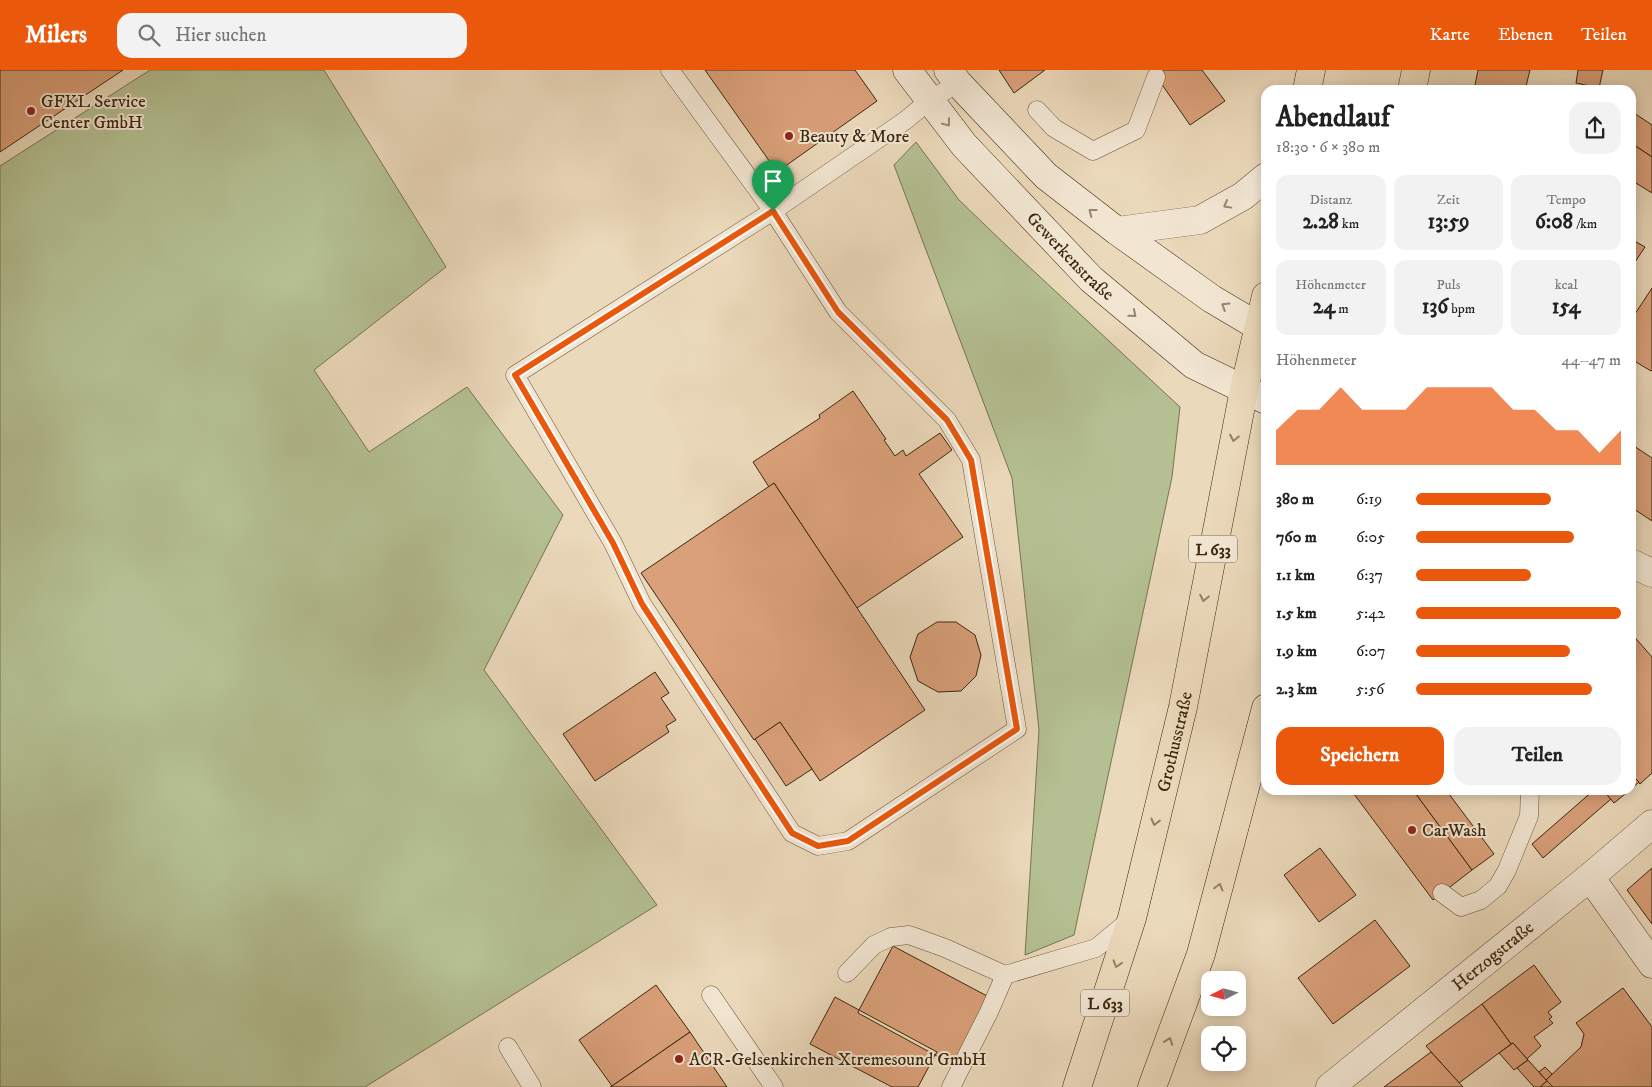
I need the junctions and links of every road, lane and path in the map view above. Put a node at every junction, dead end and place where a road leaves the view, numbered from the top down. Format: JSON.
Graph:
{"nodes":[{"id":1,"x":670,"y":70,"type":"edge"},
{"id":2,"x":908,"y":70,"type":"edge"},
{"id":3,"x":1311,"y":70,"type":"edge"},
{"id":4,"x":1416,"y":70,"type":"edge"},
{"id":5,"x":953,"y":77,"type":"edge"},
{"id":6,"x":1156,"y":77,"type":"dead end"},
{"id":7,"x":1308,"y":85,"type":"edge"},
{"id":8,"x":1413,"y":85,"type":"edge"},
{"id":9,"x":930,"y":100,"type":"junction"},
{"id":10,"x":1037,"y":110,"type":"dead end"},
{"id":11,"x":1261,"y":181,"type":"edge"},
{"id":12,"x":773,"y":211,"type":"junction"},
{"id":13,"x":1117,"y":231,"type":"junction"},
{"id":14,"x":1261,"y":329,"type":"edge"},
{"id":15,"x":1261,"y":346,"type":"edge"},
{"id":16,"x":1255,"y":395,"type":"edge"},
{"id":17,"x":1636,"y":565,"type":"edge"},
{"id":18,"x":1652,"y":573,"type":"edge"},
{"id":19,"x":1261,"y":727,"type":"edge"},
{"id":20,"x":1530,"y":795,"type":"edge"},
{"id":21,"x":1652,"y":824,"type":"edge"},
{"id":22,"x":1590,"y":877,"type":"junction"},
{"id":23,"x":1442,"y":893,"type":"dead end"},
{"id":24,"x":1132,"y":918,"type":"junction"},
{"id":25,"x":1652,"y":964,"type":"edge"},
{"id":26,"x":847,"y":973,"type":"dead end"},
{"id":27,"x":1005,"y":975,"type":"junction"},
{"id":28,"x":711,"y":995,"type":"dead end"},
{"id":29,"x":508,"y":1047,"type":"dead end"},
{"id":30,"x":532,"y":1087,"type":"edge"},
{"id":31,"x":774,"y":1087,"type":"edge"},
{"id":32,"x":951,"y":1087,"type":"edge"},
{"id":33,"x":1078,"y":1087,"type":"edge"},
{"id":34,"x":1152,"y":1087,"type":"edge"},
{"id":35,"x":1330,"y":1087,"type":"edge"}],
"edges":[{"from":1,"to":12,"type":"lane"},
{"from":2,"to":9,"type":"street","name":"Gewerkenstraße"},
{"from":3,"to":7,"type":"main road"},
{"from":4,"to":8,"type":"main road"},
{"from":5,"to":9,"type":"lane"},
{"from":13,"to":5,"type":"street","one_way":true},
{"from":6,"to":10,"type":"lane"},
{"from":9,"to":12,"type":"lane"},
{"from":9,"to":16,"type":"street","name":"Gewerkenstraße","one_way":true},
{"from":11,"to":13,"type":"street","one_way":true},
{"from":12,"to":12,"type":"lane"},
{"from":14,"to":13,"type":"street","one_way":true},
{"from":15,"to":16,"type":"main road","number":"L 633"},
{"from":16,"to":24,"type":"main road","name":"Grothusstraße","number":"L 633","one_way":true},
{"from":17,"to":18,"type":"street"},
{"from":34,"to":19,"type":"main road","one_way":true},
{"from":20,"to":23,"type":"lane"},
{"from":21,"to":22,"type":"street","name":"Herzogstraße"},
{"from":22,"to":25,"type":"street"},
{"from":22,"to":35,"type":"street","name":"Herzogstraße"},
{"from":24,"to":27,"type":"lane"},
{"from":24,"to":33,"type":"main road","name":"Grothusstraße","number":"L 633","one_way":true},
{"from":26,"to":27,"type":"lane"},
{"from":27,"to":32,"type":"lane"},
{"from":28,"to":31,"type":"lane"},
{"from":29,"to":30,"type":"lane"}]}
